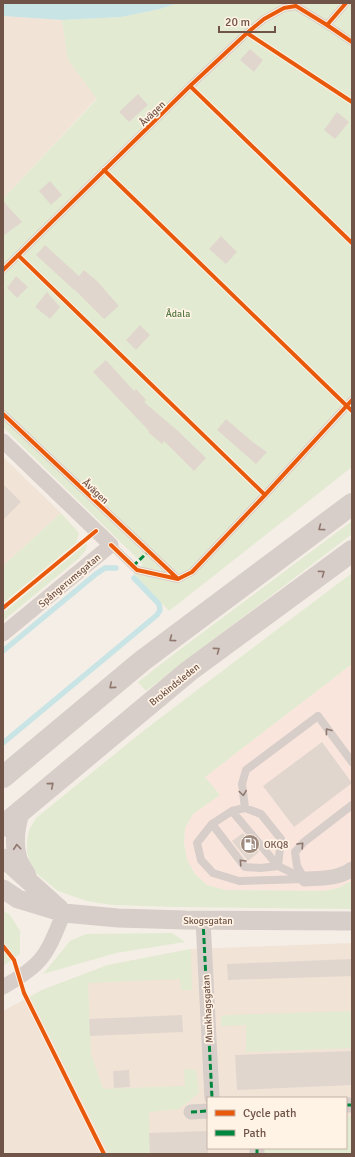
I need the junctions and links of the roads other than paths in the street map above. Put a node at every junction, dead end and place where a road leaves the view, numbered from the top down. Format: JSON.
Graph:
{"nodes":[{"id":1,"x":346,"y":3,"type":"edge"},
{"id":2,"x":327,"y":25,"type":"junction"},
{"id":3,"x":352,"y":42,"type":"edge"},
{"id":4,"x":3,"y":270,"type":"edge"},
{"id":5,"x":352,"y":400,"type":"edge"},
{"id":6,"x":3,"y":414,"type":"edge"},
{"id":7,"x":3,"y":441,"type":"edge"},
{"id":8,"x":352,"y":504,"type":"edge"},
{"id":9,"x":111,"y":545,"type":"junction"},
{"id":10,"x":352,"y":551,"type":"edge"},
{"id":11,"x":178,"y":579,"type":"junction"},
{"id":12,"x":3,"y":634,"type":"edge"},
{"id":13,"x":352,"y":762,"type":"edge"},
{"id":14,"x":3,"y":776,"type":"edge"},
{"id":15,"x":352,"y":805,"type":"edge"},
{"id":16,"x":245,"y":808,"type":"junction"},
{"id":17,"x":21,"y":810,"type":"junction"},
{"id":18,"x":232,"y":811,"type":"junction"},
{"id":19,"x":212,"y":824,"type":"junction"},
{"id":20,"x":3,"y":826,"type":"edge"},
{"id":21,"x":3,"y":858,"type":"edge"},
{"id":22,"x":278,"y":866,"type":"junction"},
{"id":23,"x":352,"y":869,"type":"edge"},
{"id":24,"x":305,"y":879,"type":"junction"},
{"id":25,"x":30,"y":882,"type":"junction"},
{"id":26,"x":3,"y":889,"type":"edge"},
{"id":27,"x":64,"y":913,"type":"junction"},
{"id":28,"x":203,"y":920,"type":"junction"},
{"id":29,"x":352,"y":920,"type":"edge"},
{"id":30,"x":3,"y":987,"type":"edge"},
{"id":31,"x":212,"y":1097,"type":"edge"},
{"id":32,"x":207,"y":1110,"type":"edge"},
{"id":33,"x":191,"y":1112,"type":"dead end"}],
"edges":[{"from":1,"to":2,"type":"lane"},
{"from":2,"to":3,"type":"lane","name":"Åvägen"},
{"from":2,"to":4,"type":"lane","name":"Åvägen"},
{"from":5,"to":11,"type":"lane"},
{"from":6,"to":11,"type":"lane","name":"Åvägen"},
{"from":7,"to":9,"type":"street"},
{"from":8,"to":14,"type":"main road","one_way":true},
{"from":9,"to":11,"type":"lane"},
{"from":9,"to":12,"type":"street","name":"Spångerumsgatan"},
{"from":17,"to":10,"type":"main road","name":"Brokindsleden","one_way":true},
{"from":13,"to":16,"type":"lane","one_way":true},
{"from":24,"to":15,"type":"lane","one_way":true},
{"from":16,"to":18,"type":"lane"},
{"from":16,"to":22,"type":"lane"},
{"from":17,"to":20,"type":"main road","name":"Brokindsleden"},
{"from":25,"to":17,"type":"street","one_way":true},
{"from":18,"to":19,"type":"lane"},
{"from":18,"to":22,"type":"lane"},
{"from":22,"to":19,"type":"lane","one_way":true},
{"from":19,"to":24,"type":"lane"},
{"from":21,"to":25,"type":"street"},
{"from":22,"to":24,"type":"lane"},
{"from":23,"to":24,"type":"street"},
{"from":25,"to":27,"type":"street"},
{"from":26,"to":27,"type":"street","name":"Skogsgatan"},
{"from":27,"to":28,"type":"street","name":"Skogsgatan"},
{"from":27,"to":30,"type":"street"},
{"from":28,"to":29,"type":"street","name":"Skogsgatan"},
{"from":28,"to":31,"type":"street","name":"Munkhagsgatan"},
{"from":32,"to":33,"type":"street"}]}
